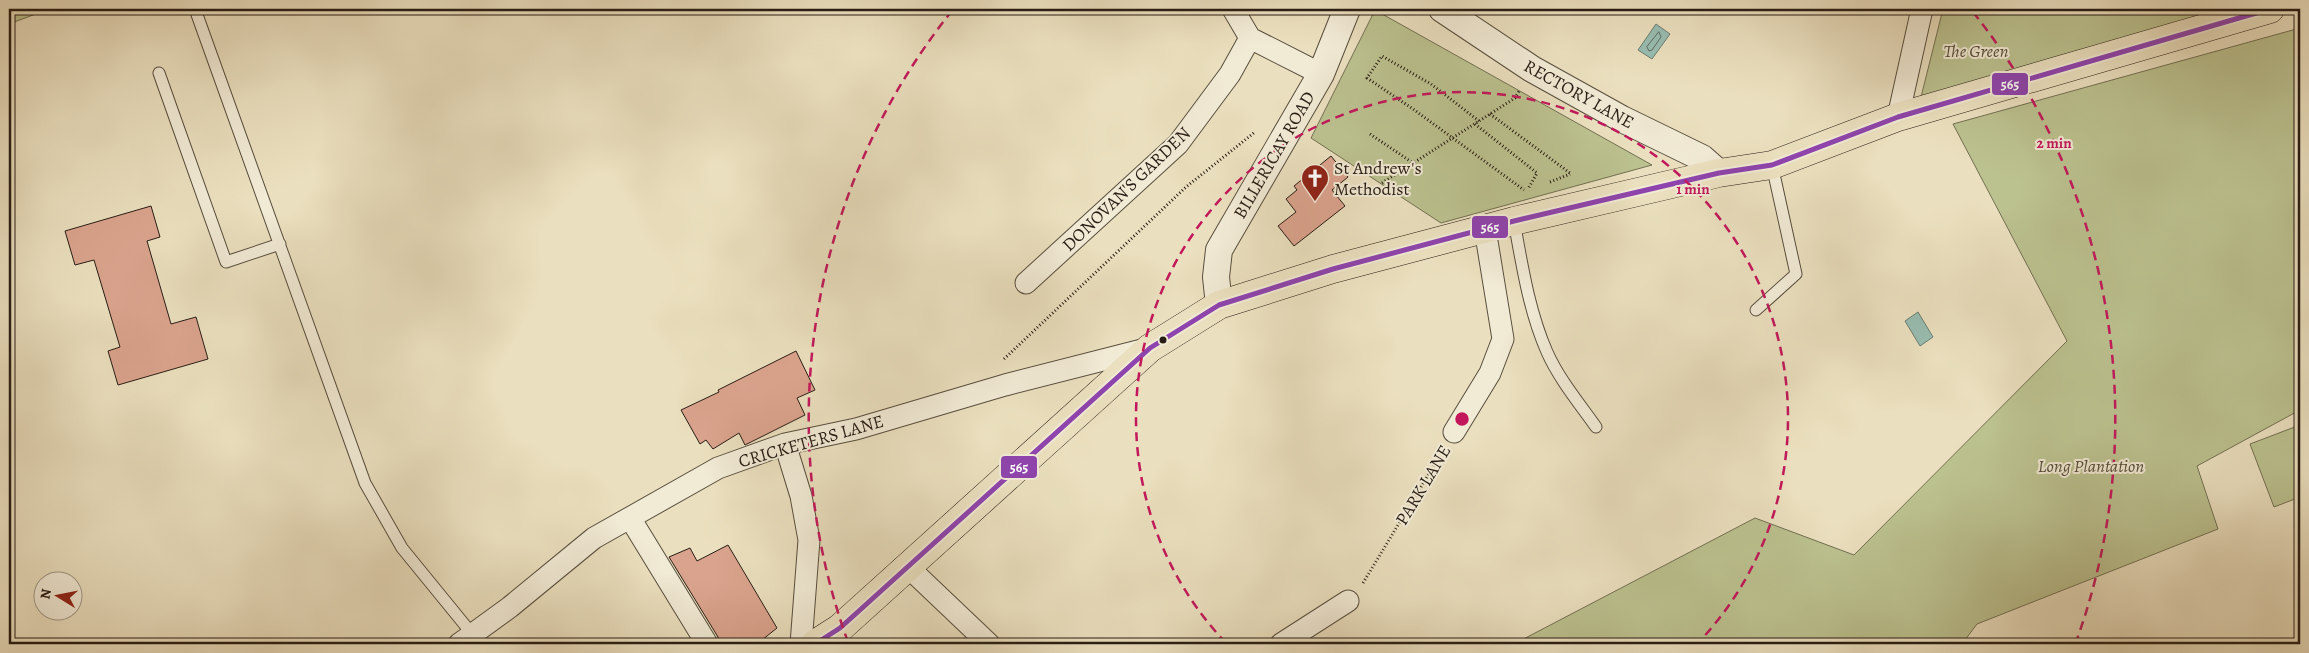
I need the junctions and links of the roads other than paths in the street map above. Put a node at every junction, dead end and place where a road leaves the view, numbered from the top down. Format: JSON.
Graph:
{"nodes":[{"id":1,"x":195,"y":9,"type":"edge"},
{"id":2,"x":1232,"y":9,"type":"edge"},
{"id":3,"x":1347,"y":9,"type":"edge"},
{"id":4,"x":1442,"y":9,"type":"edge"},
{"id":5,"x":1922,"y":9,"type":"edge"},
{"id":6,"x":2270,"y":9,"type":"edge"},
{"id":7,"x":1250,"y":38,"type":"junction"},
{"id":8,"x":159,"y":73,"type":"dead end"},
{"id":9,"x":1321,"y":74,"type":"junction"},
{"id":10,"x":1898,"y":117,"type":"junction"},
{"id":11,"x":1772,"y":165,"type":"junction"},
{"id":12,"x":1719,"y":173,"type":"junction"},
{"id":13,"x":1514,"y":221,"type":"junction"},
{"id":14,"x":1485,"y":229,"type":"junction"},
{"id":15,"x":280,"y":244,"type":"junction"},
{"id":16,"x":1026,"y":283,"type":"dead end"},
{"id":17,"x":1220,"y":305,"type":"junction"},
{"id":18,"x":1756,"y":310,"type":"dead end"},
{"id":19,"x":1150,"y":348,"type":"junction"},
{"id":20,"x":1596,"y":427,"type":"dead end"},
{"id":21,"x":1454,"y":432,"type":"road end"},
{"id":22,"x":785,"y":444,"type":"junction"},
{"id":23,"x":630,"y":518,"type":"junction"},
{"id":24,"x":907,"y":566,"type":"junction"},
{"id":25,"x":1348,"y":601,"type":"road end"},
{"id":26,"x":466,"y":640,"type":"edge"},
{"id":27,"x":707,"y":644,"type":"edge"},
{"id":28,"x":801,"y":644,"type":"edge"},
{"id":29,"x":815,"y":644,"type":"edge"},
{"id":30,"x":989,"y":644,"type":"edge"},
{"id":31,"x":1281,"y":644,"type":"edge"}],
"edges":[{"from":1,"to":15,"type":"lane"},
{"from":2,"to":7,"type":"street"},
{"from":3,"to":9,"type":"street","name":"BILLERICAY ROAD"},
{"from":4,"to":12,"type":"street","name":"RECTORY LANE"},
{"from":5,"to":10,"type":"street"},
{"from":6,"to":10,"type":"main road"},
{"from":7,"to":9,"type":"street"},
{"from":7,"to":16,"type":"street","name":"DONOVAN'S GARDEN"},
{"from":8,"to":15,"type":"lane"},
{"from":9,"to":17,"type":"street","name":"BILLERICAY ROAD"},
{"from":10,"to":11,"type":"main road"},
{"from":11,"to":12,"type":"main road"},
{"from":11,"to":18,"type":"lane"},
{"from":12,"to":13,"type":"main road"},
{"from":13,"to":14,"type":"main road"},
{"from":13,"to":20,"type":"lane"},
{"from":14,"to":17,"type":"main road"},
{"from":14,"to":21,"type":"street","name":"PARK LANE"},
{"from":15,"to":26,"type":"lane"},
{"from":17,"to":19,"type":"main road"},
{"from":19,"to":22,"type":"street","name":"CRICKETERS LANE"},
{"from":19,"to":24,"type":"main road"},
{"from":22,"to":23,"type":"street","name":"CRICKETERS LANE"},
{"from":22,"to":28,"type":"street"},
{"from":23,"to":26,"type":"street","name":"CRICKETERS LANE"},
{"from":23,"to":27,"type":"street"},
{"from":24,"to":29,"type":"main road"},
{"from":24,"to":30,"type":"street"},
{"from":25,"to":31,"type":"street"}]}
